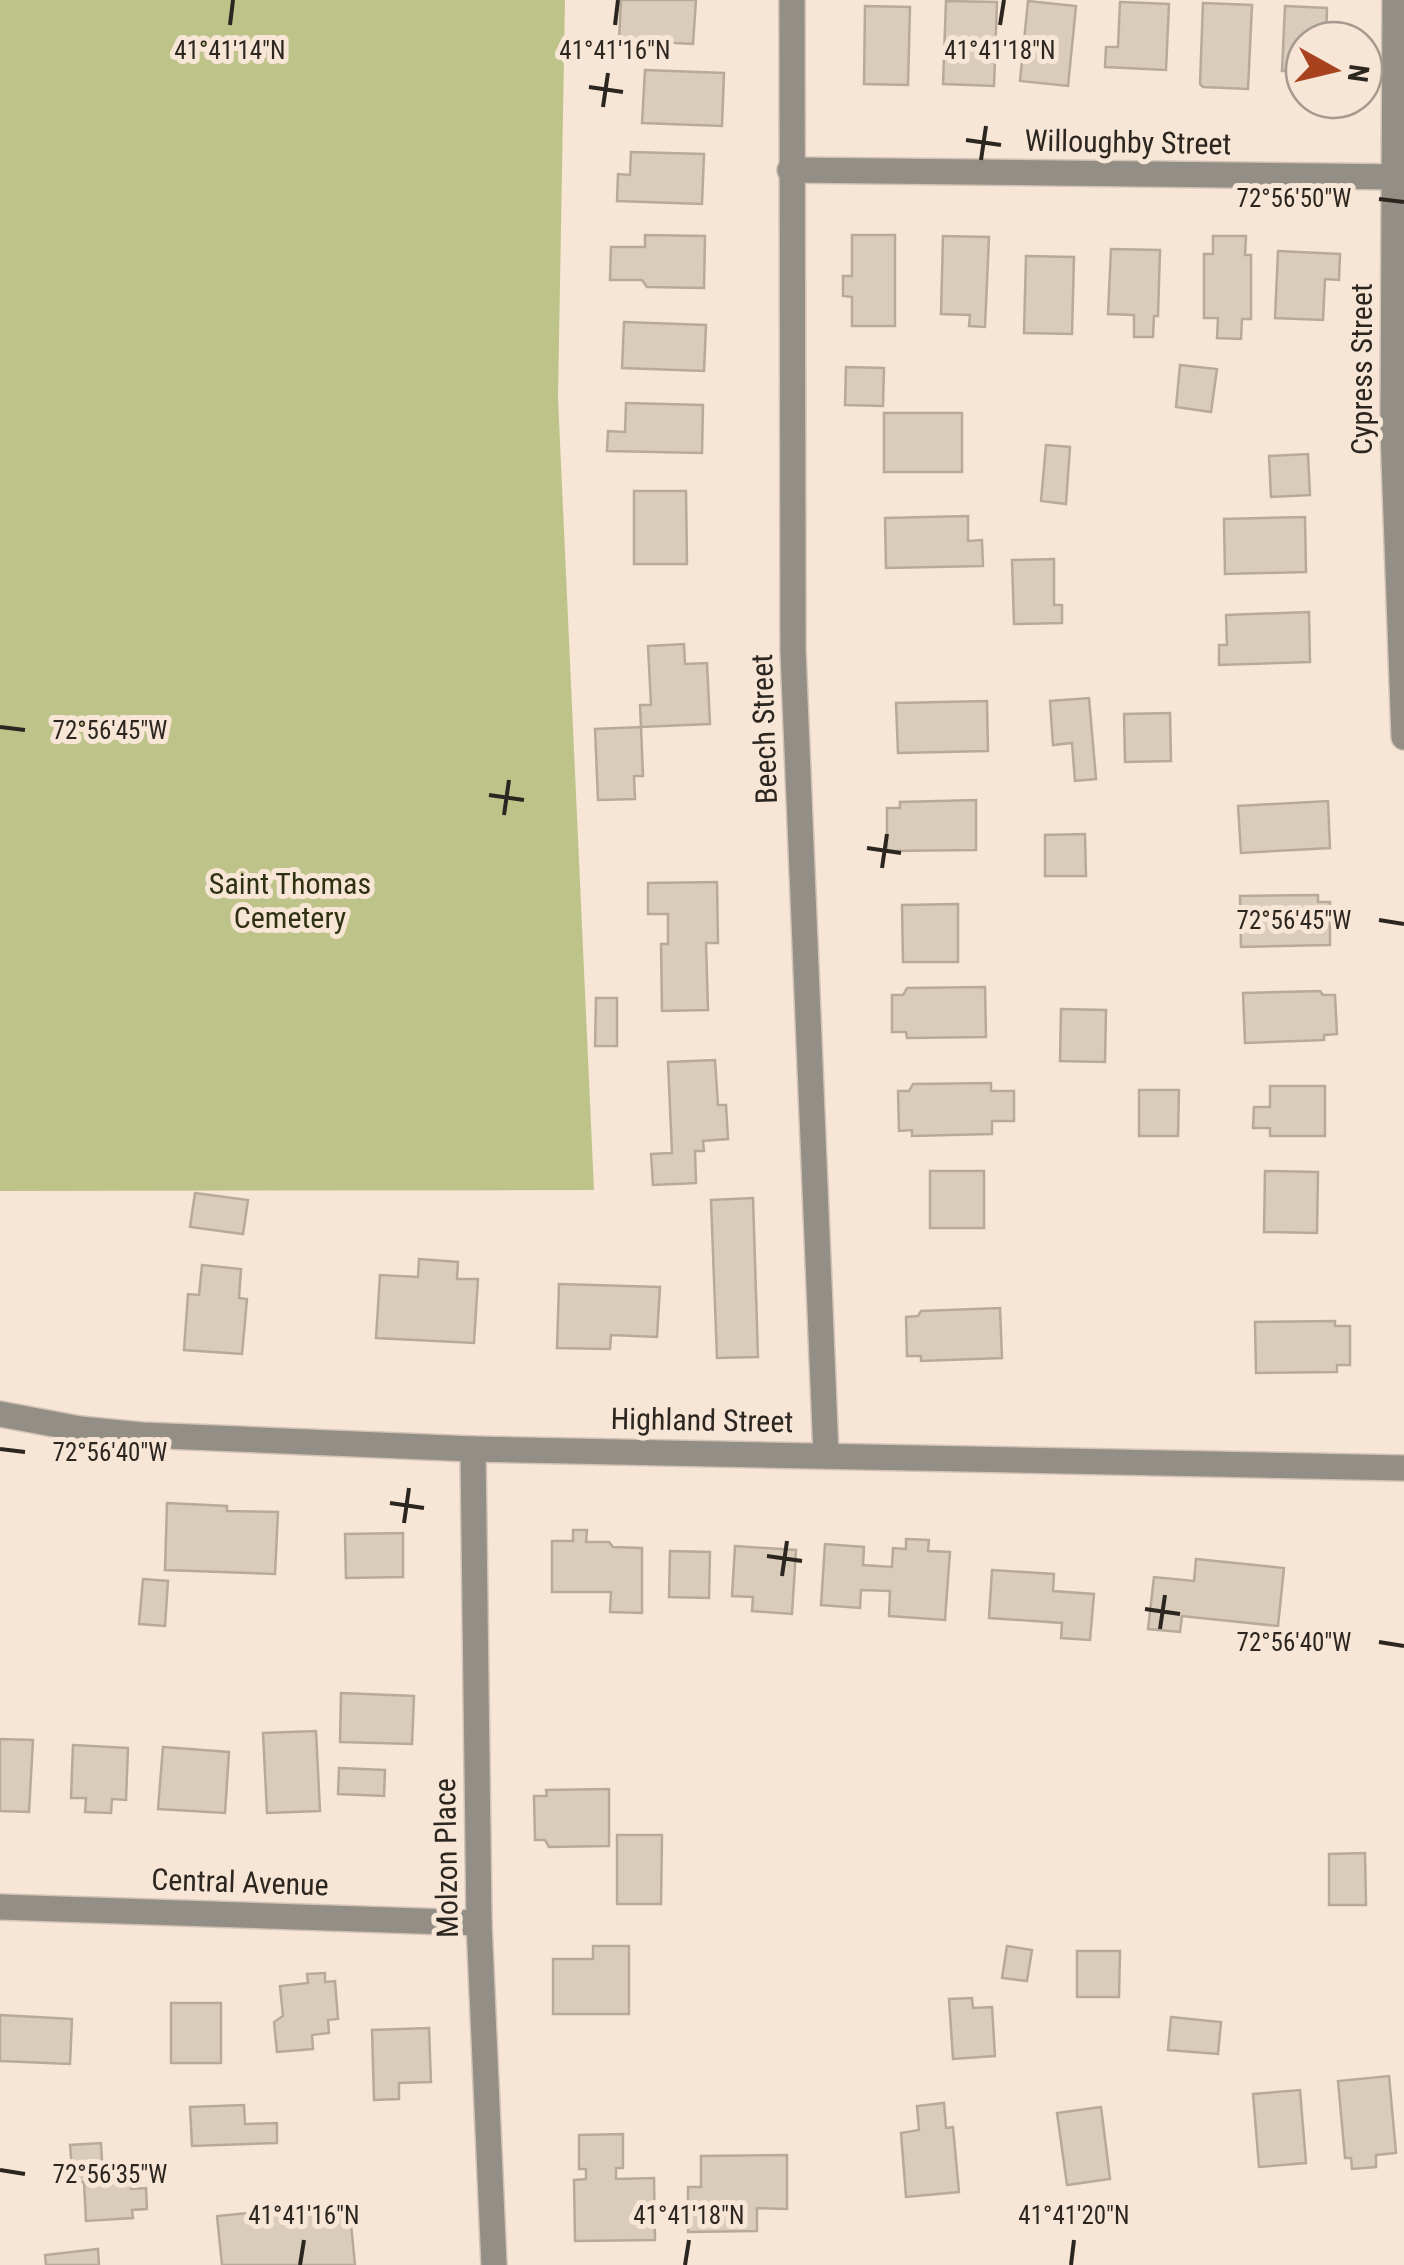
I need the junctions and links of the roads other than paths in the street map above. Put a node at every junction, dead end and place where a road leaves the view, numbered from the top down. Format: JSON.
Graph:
{"nodes":[{"id":1,"x":792,"y":0,"type":"edge"},
{"id":2,"x":1395,"y":0,"type":"edge"},
{"id":3,"x":790,"y":170,"type":"junction"},
{"id":4,"x":1399,"y":177,"type":"edge"},
{"id":5,"x":1404,"y":738,"type":"edge"},
{"id":6,"x":0,"y":1414,"type":"edge"},
{"id":7,"x":473,"y":1449,"type":"junction"},
{"id":8,"x":826,"y":1455,"type":"junction"},
{"id":9,"x":1404,"y":1468,"type":"edge"},
{"id":10,"x":0,"y":1907,"type":"edge"},
{"id":11,"x":479,"y":1923,"type":"junction"},
{"id":12,"x":494,"y":2265,"type":"edge"}],
"edges":[{"from":1,"to":3,"type":"street","name":"Beech Street"},
{"from":2,"to":4,"type":"street","name":"Cypress Street"},
{"from":3,"to":4,"type":"street","name":"Willoughby Street"},
{"from":3,"to":8,"type":"street","name":"Beech Street"},
{"from":4,"to":5,"type":"street","name":"Cypress Street"},
{"from":6,"to":7,"type":"street","name":"Highland Street"},
{"from":7,"to":8,"type":"street","name":"Highland Street"},
{"from":7,"to":11,"type":"street","name":"Molzon Place"},
{"from":8,"to":9,"type":"street","name":"Highland Street"},
{"from":10,"to":11,"type":"street","name":"Central Avenue"},
{"from":11,"to":12,"type":"street","name":"Molzon Place"}]}
